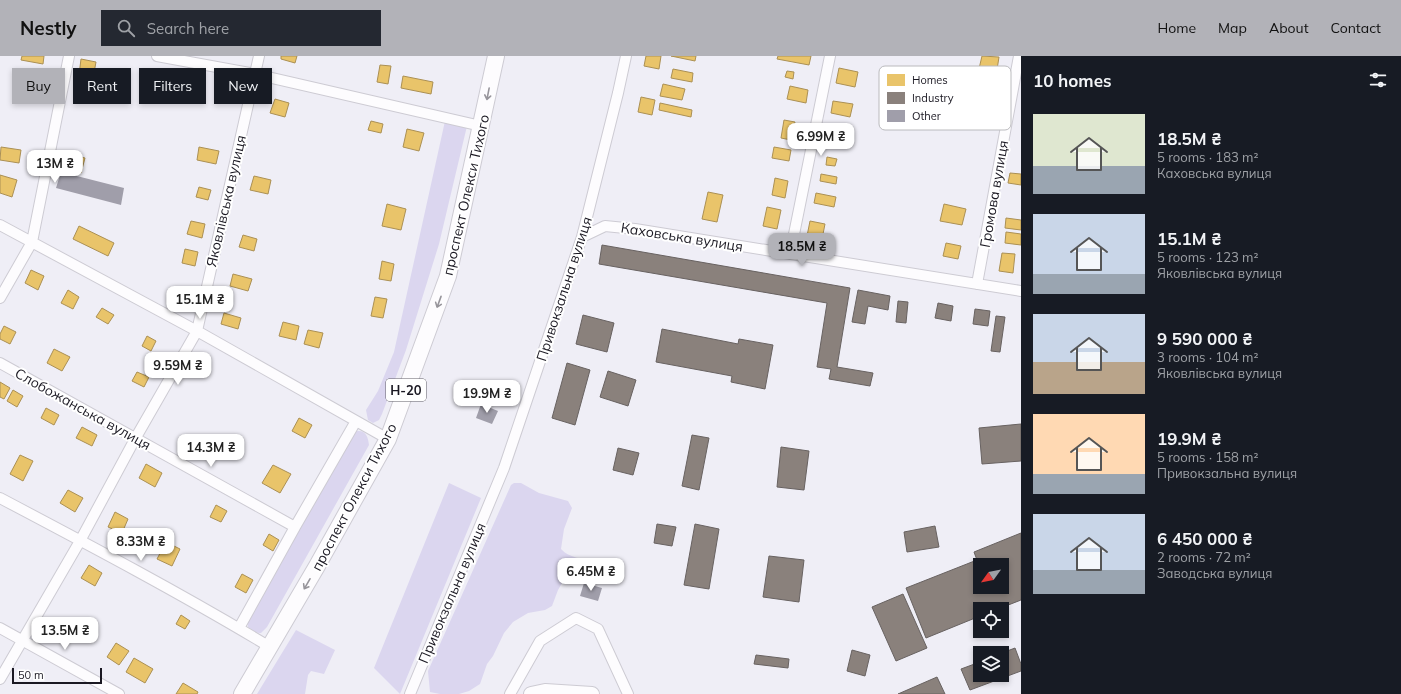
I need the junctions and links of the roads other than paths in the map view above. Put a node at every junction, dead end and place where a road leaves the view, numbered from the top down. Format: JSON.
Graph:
{"nodes":[{"id":1,"x":69,"y":56,"type":"edge"},
{"id":2,"x":157,"y":56,"type":"edge"},
{"id":3,"x":259,"y":56,"type":"edge"},
{"id":4,"x":496,"y":56,"type":"edge"},
{"id":5,"x":626,"y":56,"type":"edge"},
{"id":6,"x":830,"y":56,"type":"edge"},
{"id":7,"x":1019,"y":56,"type":"edge"},
{"id":8,"x":222,"y":68,"type":"edge"},
{"id":9,"x":256,"y":68,"type":"edge"},
{"id":10,"x":272,"y":78,"type":"edge"},
{"id":11,"x":1011,"y":99,"type":"edge"},
{"id":12,"x":248,"y":104,"type":"edge"},
{"id":13,"x":481,"y":126,"type":"junction"},
{"id":14,"x":1005,"y":130,"type":"edge"},
{"id":15,"x":0,"y":225,"type":"edge"},
{"id":16,"x":582,"y":237,"type":"junction"},
{"id":17,"x":32,"y":242,"type":"junction"},
{"id":18,"x":790,"y":254,"type":"junction"},
{"id":19,"x":977,"y":284,"type":"junction"},
{"id":20,"x":1021,"y":291,"type":"edge"},
{"id":21,"x":0,"y":298,"type":"edge"},
{"id":22,"x":197,"y":331,"type":"junction"},
{"id":23,"x":0,"y":362,"type":"edge"},
{"id":24,"x":356,"y":421,"type":"junction"},
{"id":25,"x":388,"y":438,"type":"junction"},
{"id":26,"x":135,"y":439,"type":"junction"},
{"id":27,"x":0,"y":498,"type":"edge"},
{"id":28,"x":295,"y":527,"type":"junction"},
{"id":29,"x":80,"y":541,"type":"junction"},
{"id":30,"x":0,"y":628,"type":"edge"},
{"id":31,"x":239,"y":628,"type":"junction"},
{"id":32,"x":22,"y":640,"type":"junction"},
{"id":33,"x":270,"y":647,"type":"junction"},
{"id":34,"x":0,"y":679,"type":"edge"},
{"id":35,"x":119,"y":694,"type":"edge"},
{"id":36,"x":242,"y":694,"type":"edge"},
{"id":37,"x":410,"y":694,"type":"edge"},
{"id":38,"x":510,"y":694,"type":"edge"},
{"id":39,"x":531,"y":694,"type":"edge"},
{"id":40,"x":592,"y":694,"type":"edge"},
{"id":41,"x":628,"y":694,"type":"edge"}],
"edges":[{"from":1,"to":17,"type":"street"},
{"from":2,"to":8,"type":"street"},
{"from":3,"to":9,"type":"street","name":"Яковлівська вулиця"},
{"from":4,"to":13,"type":"main road","name":"проспект Олекси Тихого","number":"Н-20","one_way":true},
{"from":5,"to":16,"type":"street","name":"Привокзальна вулиця"},
{"from":6,"to":18,"type":"street"},
{"from":7,"to":11,"type":"street","name":"Громова вулиця"},
{"from":10,"to":13,"type":"street"},
{"from":12,"to":22,"type":"street","name":"Яковлівська вулиця"},
{"from":13,"to":25,"type":"main road","name":"проспект Олекси Тихого","number":"Н-20","one_way":true},
{"from":14,"to":19,"type":"street","name":"Громова вулиця"},
{"from":15,"to":17,"type":"street"},
{"from":16,"to":18,"type":"street","name":"Каховська вулиця"},
{"from":16,"to":37,"type":"street","name":"Привокзальна вулиця"},
{"from":17,"to":21,"type":"street"},
{"from":17,"to":22,"type":"street"},
{"from":18,"to":19,"type":"street","name":"Каховська вулиця"},
{"from":19,"to":20,"type":"street","name":"Каховська вулиця"},
{"from":22,"to":24,"type":"street"},
{"from":22,"to":26,"type":"street","name":"Яковлівська вулиця"},
{"from":23,"to":26,"type":"street","name":"Слобожанська вулиця"},
{"from":24,"to":25,"type":"street"},
{"from":24,"to":28,"type":"street"},
{"from":25,"to":33,"type":"main road","name":"проспект Олекси Тихого","number":"Н-20","one_way":true},
{"from":26,"to":28,"type":"street","name":"Слобожанська вулиця"},
{"from":26,"to":29,"type":"street","name":"Яковлівська вулиця"},
{"from":27,"to":29,"type":"street"},
{"from":28,"to":31,"type":"street"},
{"from":29,"to":31,"type":"street"},
{"from":29,"to":32,"type":"street","name":"Яковлівська вулиця"},
{"from":30,"to":32,"type":"street"},
{"from":31,"to":33,"type":"street"},
{"from":32,"to":34,"type":"street","name":"Яковлівська вулиця"},
{"from":32,"to":35,"type":"street"},
{"from":33,"to":36,"type":"main road","name":"проспект Олекси Тихого","number":"Н-20"},
{"from":38,"to":41,"type":"street"},
{"from":39,"to":40,"type":"street"}]}
